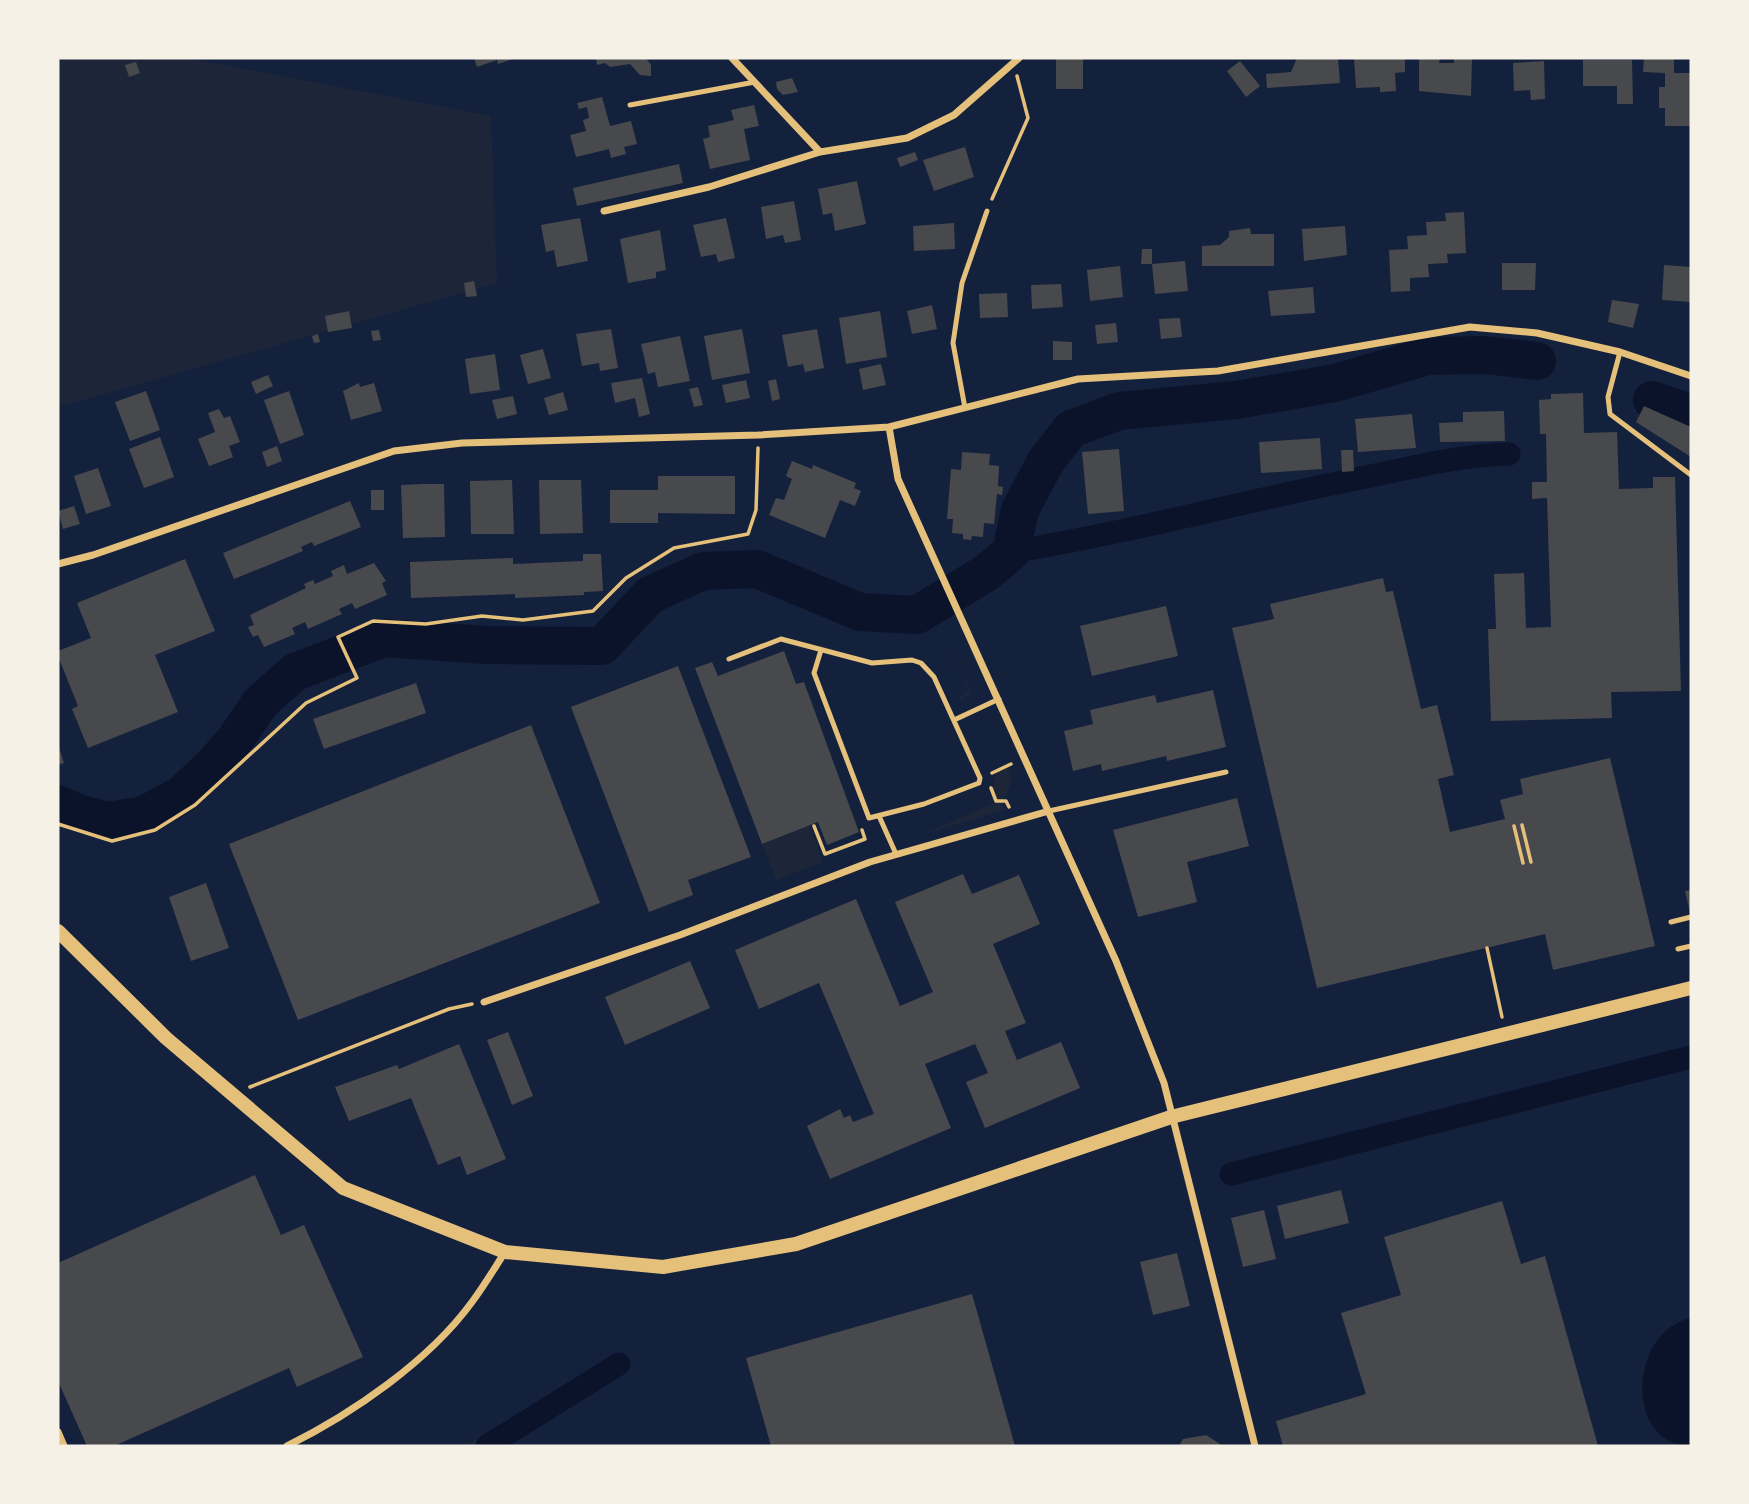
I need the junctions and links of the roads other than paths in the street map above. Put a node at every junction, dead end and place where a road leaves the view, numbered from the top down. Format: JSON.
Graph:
{"nodes":[{"id":1,"x":732,"y":58,"type":"edge"},
{"id":2,"x":1016,"y":61,"type":"edge"},
{"id":3,"x":755,"y":82,"type":"junction"},
{"id":4,"x":630,"y":105,"type":"dead end"},
{"id":5,"x":820,"y":152,"type":"junction"},
{"id":6,"x":604,"y":211,"type":"dead end"},
{"id":7,"x":987,"y":211,"type":"road end"},
{"id":8,"x":1619,"y":355,"type":"junction"},
{"id":9,"x":1691,"y":376,"type":"edge"},
{"id":10,"x":965,"y":409,"type":"junction"},
{"id":11,"x":889,"y":427,"type":"junction"},
{"id":12,"x":1691,"y":475,"type":"edge"},
{"id":13,"x":58,"y":564,"type":"edge"},
{"id":14,"x":821,"y":650,"type":"junction"},
{"id":15,"x":729,"y":659,"type":"dead end"},
{"id":16,"x":999,"y":699,"type":"junction"},
{"id":17,"x":954,"y":720,"type":"junction"},
{"id":18,"x":1226,"y":772,"type":"dead end"},
{"id":19,"x":1049,"y":811,"type":"junction"},
{"id":20,"x":879,"y":816,"type":"junction"},
{"id":21,"x":896,"y":854,"type":"junction"},
{"id":22,"x":1691,"y":917,"type":"edge"},
{"id":23,"x":1671,"y":922,"type":"dead end"},
{"id":24,"x":58,"y":931,"type":"edge"},
{"id":25,"x":1691,"y":946,"type":"edge"},
{"id":26,"x":1678,"y":949,"type":"dead end"},
{"id":27,"x":1691,"y":988,"type":"edge"},
{"id":28,"x":484,"y":1002,"type":"road end"},
{"id":29,"x":1171,"y":1117,"type":"junction"},
{"id":30,"x":505,"y":1252,"type":"junction"},
{"id":31,"x":58,"y":1432,"type":"edge"},
{"id":32,"x":64,"y":1446,"type":"edge"},
{"id":33,"x":287,"y":1446,"type":"edge"},
{"id":34,"x":1255,"y":1446,"type":"edge"}],
"edges":[{"from":1,"to":3,"type":"street"},
{"from":2,"to":5,"type":"street"},
{"from":3,"to":4,"type":"lane"},
{"from":3,"to":5,"type":"street"},
{"from":5,"to":6,"type":"street"},
{"from":7,"to":10,"type":"lane"},
{"from":8,"to":9,"type":"street"},
{"from":8,"to":10,"type":"street"},
{"from":8,"to":12,"type":"lane"},
{"from":10,"to":11,"type":"street"},
{"from":11,"to":13,"type":"street"},
{"from":11,"to":16,"type":"street"},
{"from":14,"to":15,"type":"lane"},
{"from":14,"to":17,"type":"lane"},
{"from":14,"to":20,"type":"lane"},
{"from":16,"to":17,"type":"lane"},
{"from":16,"to":19,"type":"street"},
{"from":17,"to":20,"type":"lane"},
{"from":18,"to":19,"type":"lane"},
{"from":19,"to":21,"type":"street"},
{"from":19,"to":29,"type":"street"},
{"from":20,"to":21,"type":"lane"},
{"from":21,"to":28,"type":"street"},
{"from":22,"to":23,"type":"lane"},
{"from":24,"to":30,"type":"main road"},
{"from":25,"to":26,"type":"lane"},
{"from":27,"to":29,"type":"main road"},
{"from":29,"to":30,"type":"main road"},
{"from":29,"to":34,"type":"street"},
{"from":30,"to":33,"type":"street"},
{"from":31,"to":32,"type":"street"}]}
